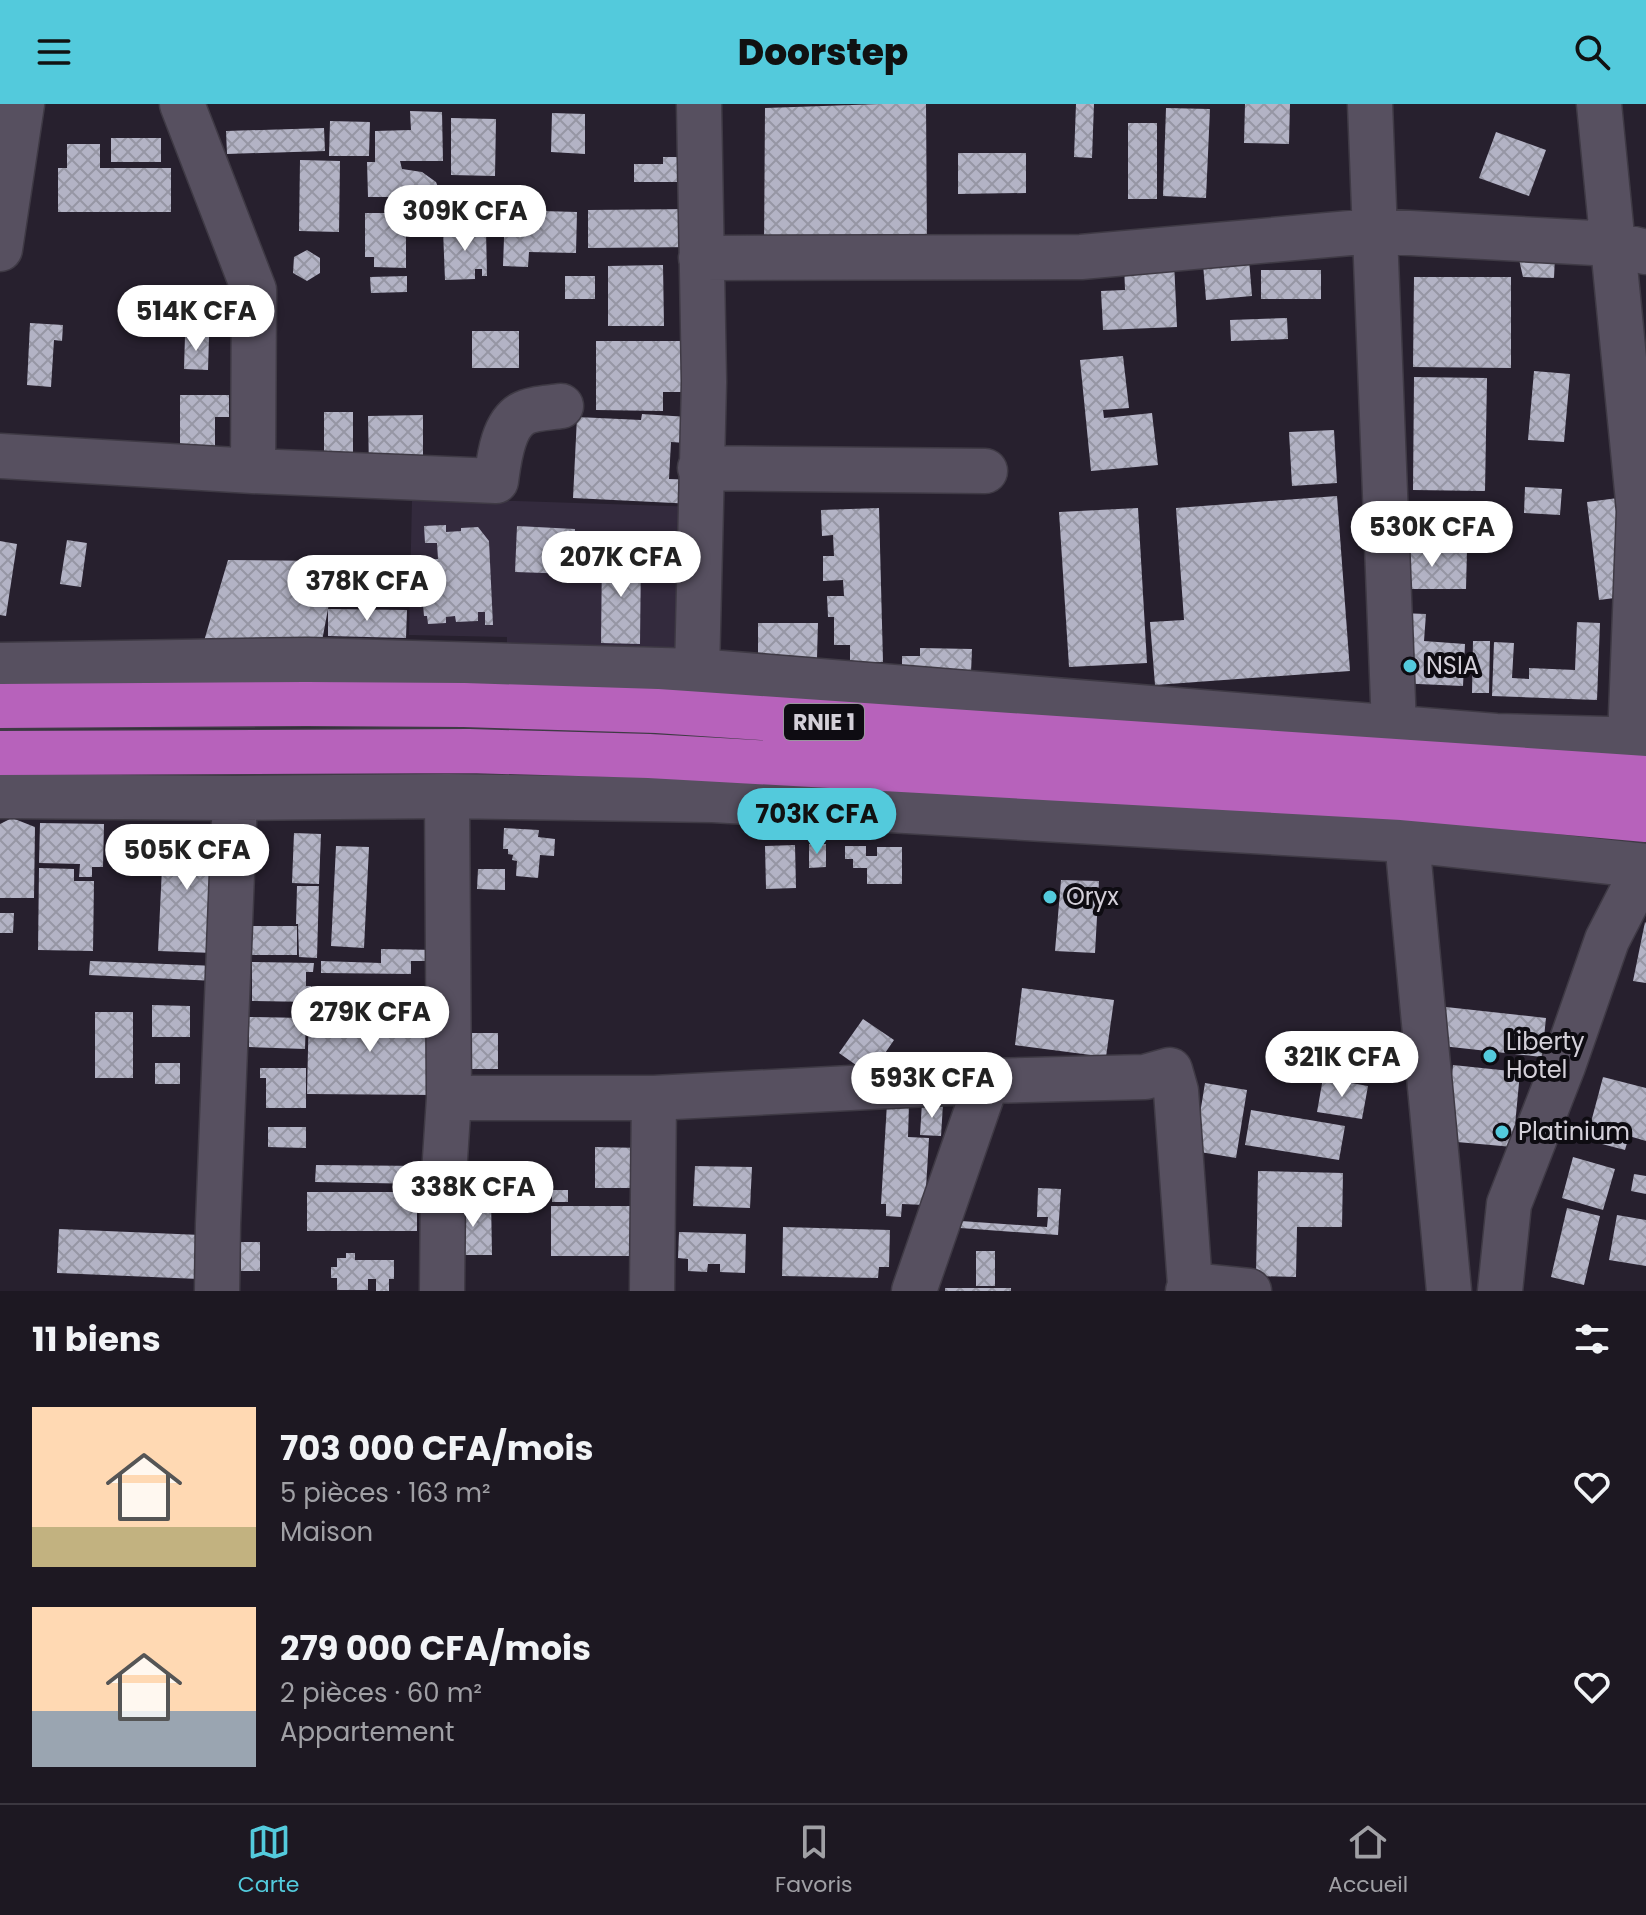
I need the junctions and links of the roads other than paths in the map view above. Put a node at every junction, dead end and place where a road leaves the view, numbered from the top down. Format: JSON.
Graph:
{"nodes":[{"id":1,"x":22,"y":104,"type":"edge"},
{"id":2,"x":182,"y":104,"type":"edge"},
{"id":3,"x":699,"y":104,"type":"edge"},
{"id":4,"x":1370,"y":104,"type":"edge"},
{"id":5,"x":1599,"y":104,"type":"edge"},
{"id":6,"x":1373,"y":231,"type":"junction"},
{"id":7,"x":1630,"y":248,"type":"edge"},
{"id":8,"x":0,"y":249,"type":"edge"},
{"id":9,"x":701,"y":258,"type":"junction"},
{"id":10,"x":561,"y":406,"type":"dead end"},
{"id":11,"x":0,"y":456,"type":"edge"},
{"id":12,"x":700,"y":468,"type":"junction"},
{"id":13,"x":253,"y":471,"type":"junction"},
{"id":14,"x":985,"y":471,"type":"dead end"},
{"id":15,"x":1642,"y":511,"type":"edge"},
{"id":16,"x":0,"y":665,"type":"edge"},
{"id":17,"x":697,"y":671,"type":"junction"},
{"id":18,"x":0,"y":706,"type":"edge"},
{"id":19,"x":1641,"y":752,"type":"edge"},
{"id":20,"x":0,"y":753,"type":"edge"},
{"id":21,"x":1400,"y":782,"type":"junction"},
{"id":22,"x":0,"y":796,"type":"edge"},
{"id":23,"x":447,"y":796,"type":"junction"},
{"id":24,"x":235,"y":798,"type":"junction"},
{"id":25,"x":1646,"y":820,"type":"edge"},
{"id":26,"x":1645,"y":866,"type":"edge"},
{"id":27,"x":987,"y":1081,"type":"junction"},
{"id":28,"x":449,"y":1098,"type":"junction"},
{"id":29,"x":654,"y":1098,"type":"junction"},
{"id":30,"x":1189,"y":1288,"type":"edge"},
{"id":31,"x":217,"y":1291,"type":"edge"},
{"id":32,"x":442,"y":1291,"type":"edge"},
{"id":33,"x":652,"y":1291,"type":"edge"},
{"id":34,"x":914,"y":1291,"type":"edge"},
{"id":35,"x":1249,"y":1291,"type":"edge"},
{"id":36,"x":1449,"y":1291,"type":"edge"},
{"id":37,"x":1500,"y":1291,"type":"edge"}],
"edges":[{"from":1,"to":8,"type":"street"},
{"from":2,"to":13,"type":"street"},
{"from":3,"to":9,"type":"street"},
{"from":4,"to":6,"type":"street"},
{"from":5,"to":7,"type":"street"},
{"from":6,"to":7,"type":"street"},
{"from":6,"to":9,"type":"street"},
{"from":6,"to":21,"type":"street"},
{"from":7,"to":15,"type":"street"},
{"from":9,"to":12,"type":"street"},
{"from":10,"to":13,"type":"street"},
{"from":11,"to":13,"type":"street"},
{"from":12,"to":14,"type":"street"},
{"from":12,"to":17,"type":"street"},
{"from":15,"to":19,"type":"street"},
{"from":16,"to":17,"type":"street"},
{"from":17,"to":21,"type":"street"},
{"from":18,"to":21,"type":"highway","number":"RNIE 1"},
{"from":19,"to":21,"type":"highway","number":"RNIE 1"},
{"from":20,"to":21,"type":"highway","number":"RNIE 1"},
{"from":21,"to":23,"type":"street"},
{"from":21,"to":25,"type":"highway","number":"RNIE 1"},
{"from":21,"to":26,"type":"street"},
{"from":21,"to":36,"type":"street"},
{"from":22,"to":24,"type":"street"},
{"from":23,"to":24,"type":"street"},
{"from":23,"to":28,"type":"street"},
{"from":24,"to":31,"type":"street"},
{"from":26,"to":37,"type":"street"},
{"from":27,"to":29,"type":"street"},
{"from":27,"to":30,"type":"street"},
{"from":27,"to":34,"type":"street"},
{"from":28,"to":29,"type":"street"},
{"from":28,"to":32,"type":"street"},
{"from":29,"to":33,"type":"street"},
{"from":30,"to":35,"type":"street"}]}
